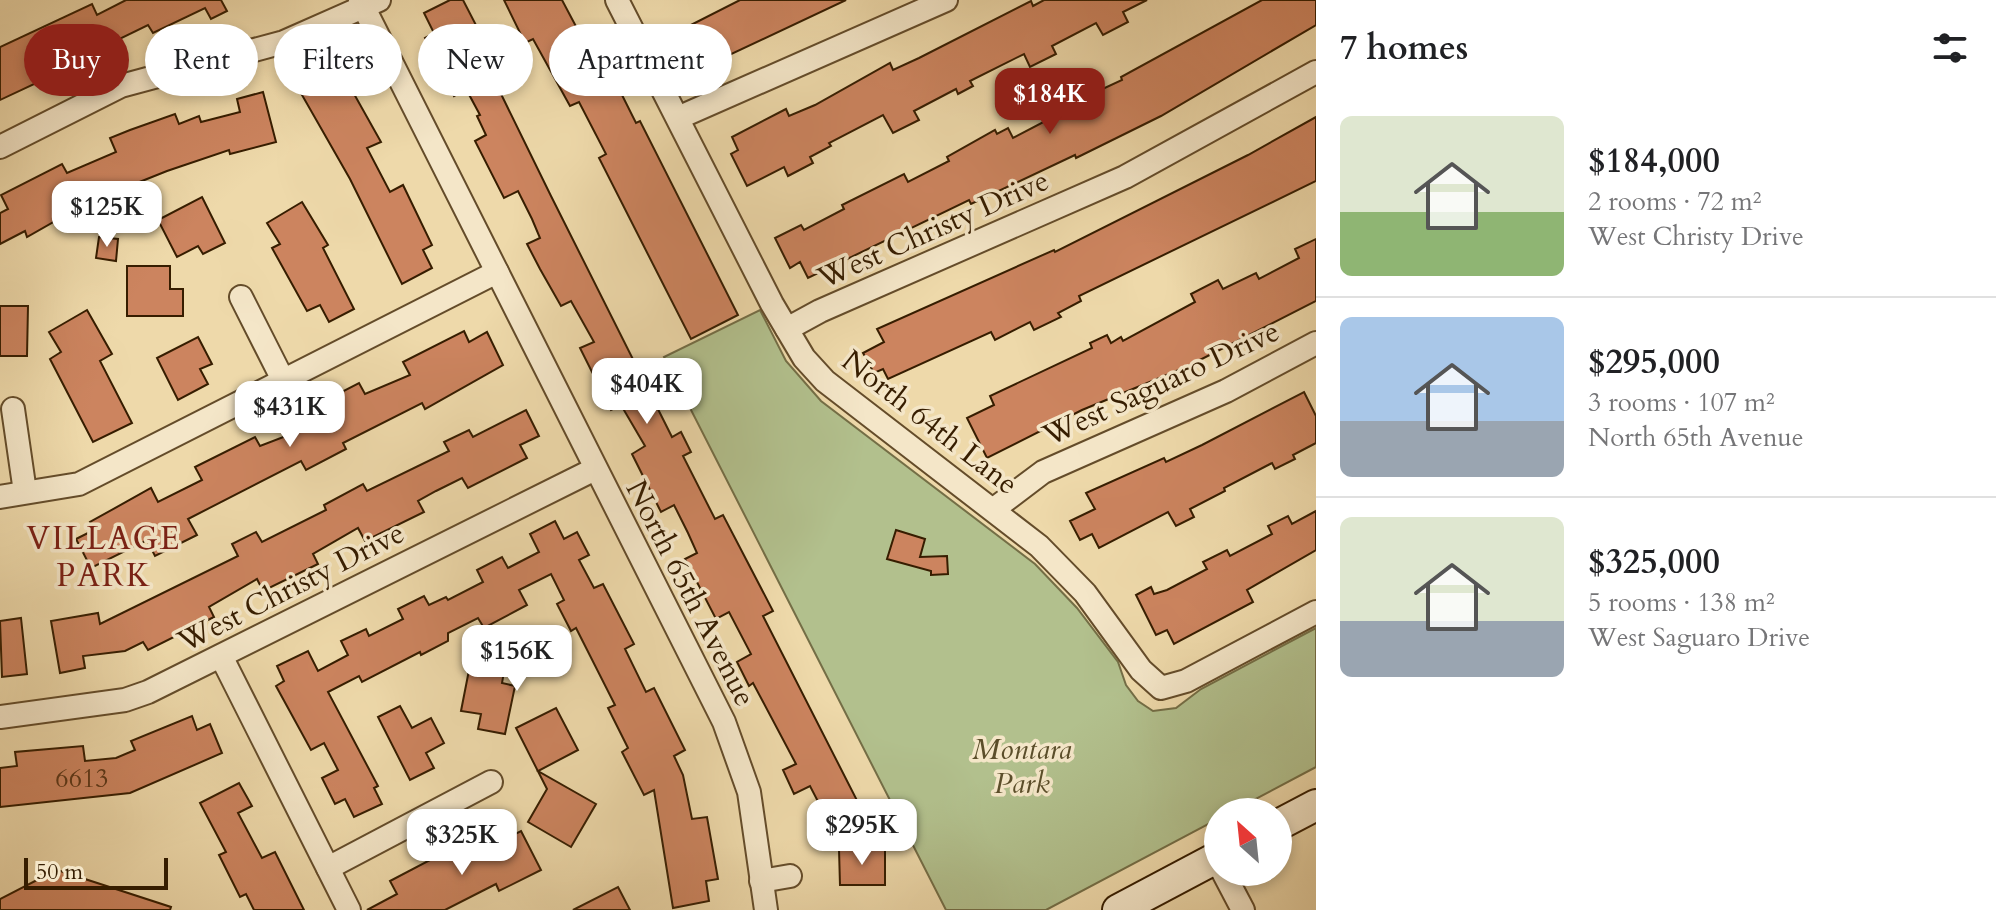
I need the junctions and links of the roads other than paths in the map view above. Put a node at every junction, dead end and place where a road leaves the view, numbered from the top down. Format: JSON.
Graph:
{"nodes":[{"id":1,"x":617,"y":0,"type":"edge"},
{"id":2,"x":946,"y":0,"type":"edge"},
{"id":3,"x":367,"y":2,"type":"edge"},
{"id":4,"x":1316,"y":72,"type":"edge"},
{"id":5,"x":680,"y":117,"type":"junction"},
{"id":6,"x":0,"y":147,"type":"edge"},
{"id":7,"x":497,"y":272,"type":"junction"},
{"id":8,"x":241,"y":297,"type":"dead end"},
{"id":9,"x":787,"y":329,"type":"junction"},
{"id":10,"x":1316,"y":343,"type":"edge"},
{"id":11,"x":283,"y":380,"type":"junction"},
{"id":12,"x":13,"y":409,"type":"dead end"},
{"id":13,"x":595,"y":469,"type":"junction"},
{"id":14,"x":25,"y":492,"type":"junction"},
{"id":15,"x":0,"y":497,"type":"edge"},
{"id":16,"x":994,"y":509,"type":"junction"},
{"id":17,"x":1316,"y":612,"type":"edge"},
{"id":18,"x":221,"y":656,"type":"junction"},
{"id":19,"x":0,"y":717,"type":"edge"},
{"id":20,"x":491,"y":782,"type":"dead end"},
{"id":21,"x":1316,"y":805,"type":"edge"},
{"id":22,"x":1292,"y":818,"type":"edge"},
{"id":23,"x":328,"y":868,"type":"junction"},
{"id":24,"x":1204,"y":869,"type":"edge"},
{"id":25,"x":790,"y":876,"type":"dead end"},
{"id":26,"x":761,"y":881,"type":"junction"},
{"id":27,"x":1231,"y":886,"type":"edge"},
{"id":28,"x":349,"y":910,"type":"edge"},
{"id":29,"x":766,"y":910,"type":"edge"},
{"id":30,"x":1118,"y":910,"type":"edge"},
{"id":31,"x":1243,"y":910,"type":"edge"}],
"edges":[{"from":1,"to":5,"type":"street","name":"North 64th Lane"},
{"from":2,"to":5,"type":"street"},
{"from":3,"to":6,"type":"street"},
{"from":3,"to":7,"type":"street","name":"North 65th Avenue"},
{"from":4,"to":9,"type":"street","name":"West Christy Drive"},
{"from":5,"to":9,"type":"street","name":"North 64th Lane"},
{"from":7,"to":11,"type":"street"},
{"from":7,"to":13,"type":"street","name":"North 65th Avenue"},
{"from":8,"to":11,"type":"street"},
{"from":9,"to":16,"type":"street","name":"North 64th Lane"},
{"from":10,"to":16,"type":"street","name":"West Saguaro Drive"},
{"from":11,"to":14,"type":"street"},
{"from":12,"to":14,"type":"street"},
{"from":13,"to":18,"type":"street","name":"West Christy Drive"},
{"from":13,"to":26,"type":"street","name":"North 65th Avenue"},
{"from":14,"to":15,"type":"street"},
{"from":16,"to":17,"type":"street","name":"North 64th Lane"},
{"from":18,"to":19,"type":"street","name":"West Christy Drive"},
{"from":18,"to":23,"type":"street"},
{"from":20,"to":23,"type":"street"},
{"from":21,"to":22,"type":"main road"},
{"from":23,"to":28,"type":"street"},
{"from":24,"to":30,"type":"main road"},
{"from":25,"to":26,"type":"street"},
{"from":26,"to":29,"type":"street","name":"North 65th Avenue"},
{"from":27,"to":31,"type":"street"}]}
